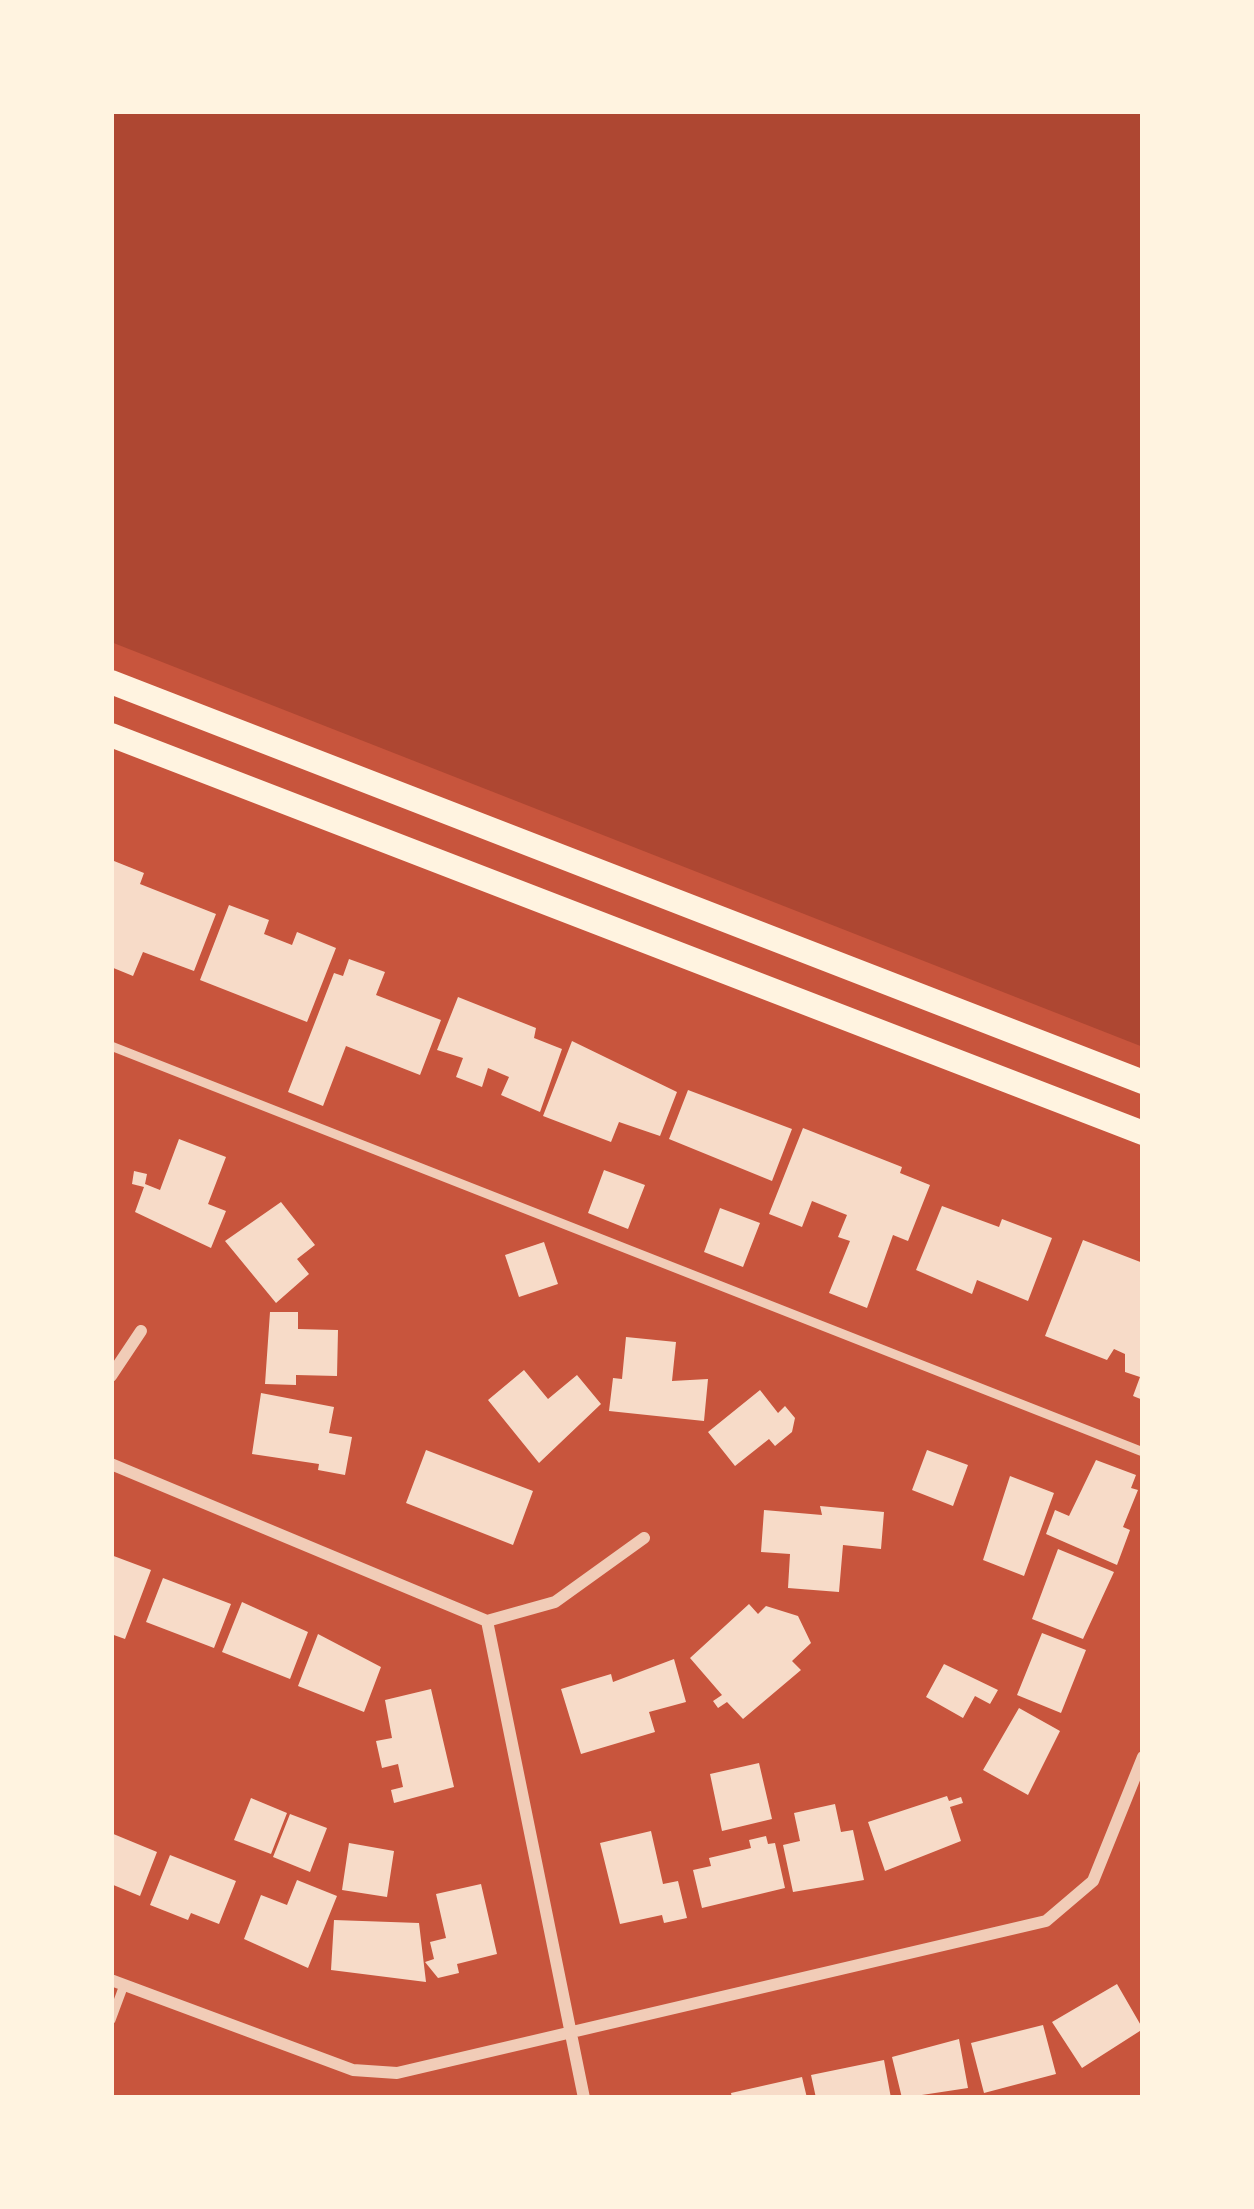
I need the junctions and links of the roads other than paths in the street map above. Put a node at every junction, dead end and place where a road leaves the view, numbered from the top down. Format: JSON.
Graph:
{"nodes":[{"id":1,"x":111,"y":682,"type":"edge"},
{"id":2,"x":111,"y":735,"type":"edge"},
{"id":3,"x":111,"y":1046,"type":"edge"},
{"id":4,"x":1143,"y":1082,"type":"edge"},
{"id":5,"x":1143,"y":1133,"type":"edge"},
{"id":6,"x":142,"y":1331,"type":"dead end"},
{"id":7,"x":111,"y":1376,"type":"edge"},
{"id":8,"x":1143,"y":1452,"type":"edge"},
{"id":9,"x":111,"y":1464,"type":"edge"},
{"id":10,"x":644,"y":1538,"type":"dead end"},
{"id":11,"x":487,"y":1621,"type":"junction"},
{"id":12,"x":1143,"y":1757,"type":"edge"},
{"id":13,"x":117,"y":1983,"type":"edge"},
{"id":14,"x":111,"y":2020,"type":"edge"},
{"id":15,"x":569,"y":2031,"type":"junction"},
{"id":16,"x":584,"y":2098,"type":"edge"}],
"edges":[{"from":1,"to":4,"type":"main road"},
{"from":2,"to":5,"type":"main road"},
{"from":3,"to":8,"type":"lane"},
{"from":6,"to":7,"type":"street"},
{"from":9,"to":11,"type":"street"},
{"from":10,"to":11,"type":"street"},
{"from":11,"to":15,"type":"street"},
{"from":12,"to":15,"type":"street"},
{"from":13,"to":14,"type":"lane"},
{"from":13,"to":15,"type":"street"},
{"from":15,"to":16,"type":"street"}]}
